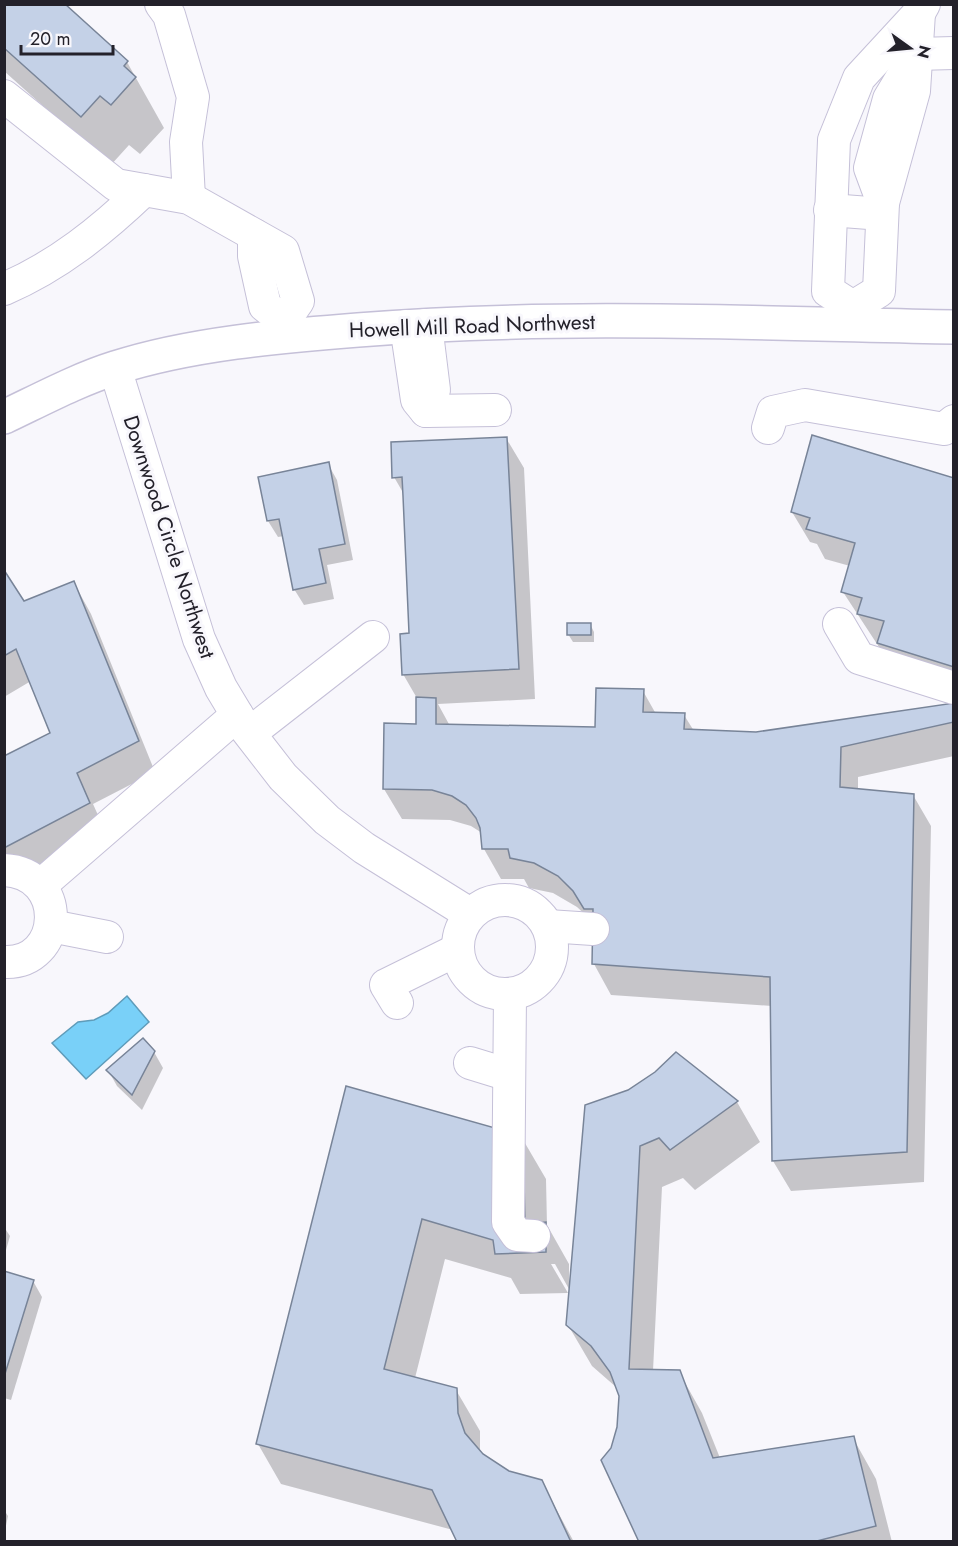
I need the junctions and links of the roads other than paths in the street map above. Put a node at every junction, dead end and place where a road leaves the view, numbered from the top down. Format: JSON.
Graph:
{"nodes":[{"id":1,"x":161,"y":4,"type":"edge"},
{"id":2,"x":922,"y":9,"type":"edge"},
{"id":3,"x":954,"y":53,"type":"edge"},
{"id":4,"x":916,"y":54,"type":"junction"},
{"id":5,"x":4,"y":96,"type":"edge"},
{"id":6,"x":144,"y":190,"type":"junction"},
{"id":7,"x":189,"y":198,"type":"junction"},
{"id":8,"x":882,"y":209,"type":"junction"},
{"id":9,"x":830,"y":210,"type":"junction"},
{"id":10,"x":4,"y":289,"type":"edge"},
{"id":11,"x":852,"y":316,"type":"junction"},
{"id":12,"x":416,"y":326,"type":"junction"},
{"id":13,"x":954,"y":327,"type":"edge"},
{"id":14,"x":285,"y":329,"type":"junction"},
{"id":15,"x":115,"y":368,"type":"junction"},
{"id":16,"x":495,"y":410,"type":"dead end"},
{"id":17,"x":4,"y":417,"type":"edge"},
{"id":18,"x":954,"y":421,"type":"edge"},
{"id":19,"x":768,"y":428,"type":"dead end"},
{"id":20,"x":839,"y":624,"type":"dead end"},
{"id":21,"x":374,"y":637,"type":"dead end"},
{"id":22,"x":954,"y":688,"type":"edge"},
{"id":23,"x":244,"y":724,"type":"junction"},
{"id":24,"x":4,"y":870,"type":"edge"},
{"id":25,"x":40,"y":885,"type":"junction"},
{"id":26,"x":470,"y":914,"type":"junction"},
{"id":27,"x":51,"y":926,"type":"junction"},
{"id":28,"x":548,"y":926,"type":"junction"},
{"id":29,"x":593,"y":929,"type":"dead end"},
{"id":30,"x":107,"y":937,"type":"dead end"},
{"id":31,"x":458,"y":950,"type":"junction"},
{"id":32,"x":4,"y":962,"type":"edge"},
{"id":33,"x":510,"y":995,"type":"junction"},
{"id":34,"x":397,"y":1004,"type":"dead end"},
{"id":35,"x":470,"y":1063,"type":"dead end"},
{"id":36,"x":509,"y":1075,"type":"junction"},
{"id":37,"x":534,"y":1236,"type":"dead end"}],
"edges":[{"from":1,"to":7,"type":"street"},
{"from":2,"to":4,"type":"street"},
{"from":2,"to":9,"type":"street"},
{"from":3,"to":4,"type":"street"},
{"from":4,"to":8,"type":"street"},
{"from":5,"to":6,"type":"street"},
{"from":6,"to":7,"type":"street"},
{"from":6,"to":10,"type":"street"},
{"from":7,"to":14,"type":"street"},
{"from":8,"to":9,"type":"street"},
{"from":8,"to":11,"type":"street"},
{"from":9,"to":11,"type":"street"},
{"from":11,"to":12,"type":"main road","name":"Howell Mill Road Northwest"},
{"from":11,"to":13,"type":"main road","name":"Howell Mill Road Northwest"},
{"from":12,"to":14,"type":"main road","name":"Howell Mill Road Northwest"},
{"from":12,"to":16,"type":"street"},
{"from":14,"to":15,"type":"main road","name":"Howell Mill Road Northwest"},
{"from":15,"to":17,"type":"main road","name":"Howell Mill Road Northwest"},
{"from":15,"to":23,"type":"street","name":"Downwood Circle Northwest"},
{"from":18,"to":19,"type":"street"},
{"from":20,"to":22,"type":"street"},
{"from":21,"to":23,"type":"street"},
{"from":23,"to":25,"type":"street"},
{"from":23,"to":26,"type":"street","name":"Downwood Circle Northwest"},
{"from":24,"to":25,"type":"street"},
{"from":25,"to":27,"type":"street"},
{"from":26,"to":28,"type":"street"},
{"from":26,"to":31,"type":"street"},
{"from":27,"to":30,"type":"street"},
{"from":27,"to":32,"type":"street"},
{"from":28,"to":29,"type":"street"},
{"from":28,"to":33,"type":"street"},
{"from":31,"to":33,"type":"street"},
{"from":31,"to":34,"type":"street"},
{"from":33,"to":36,"type":"street"},
{"from":35,"to":36,"type":"street"},
{"from":36,"to":37,"type":"street"}]}
